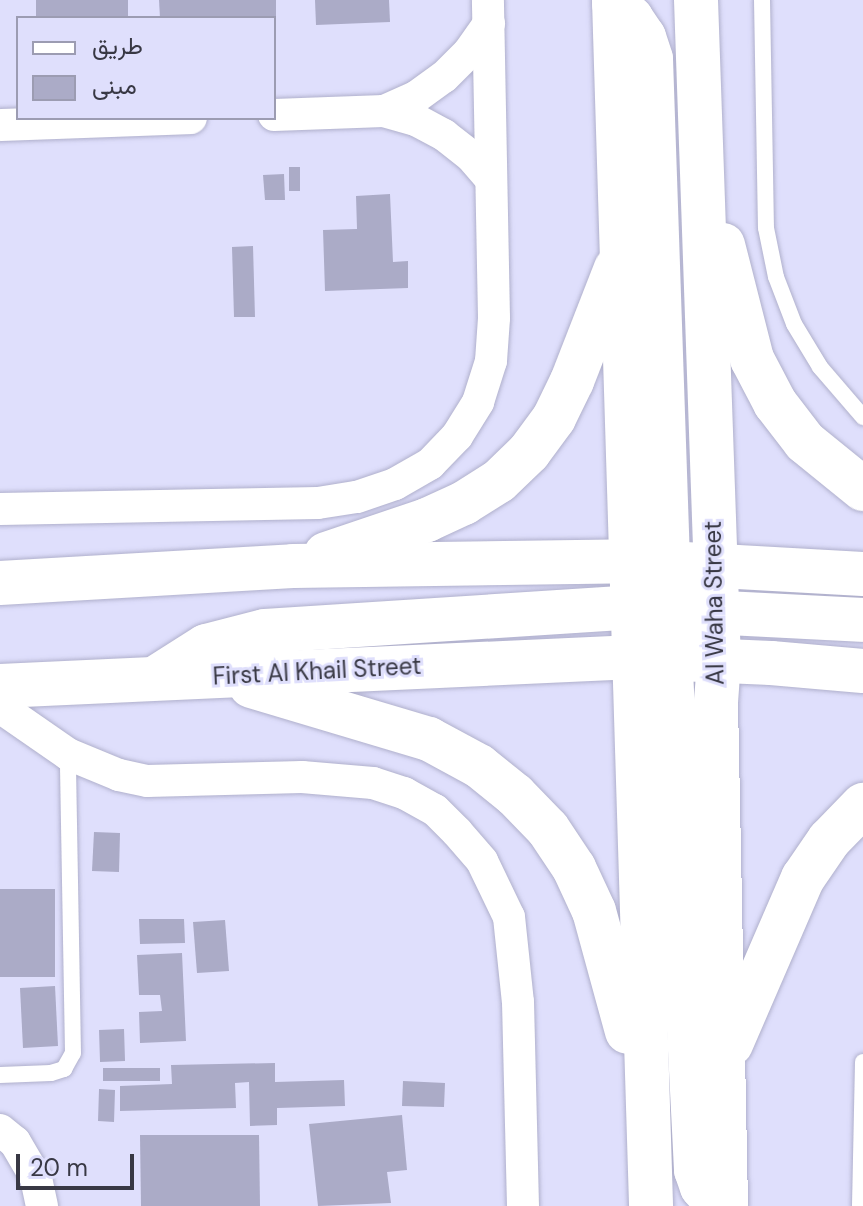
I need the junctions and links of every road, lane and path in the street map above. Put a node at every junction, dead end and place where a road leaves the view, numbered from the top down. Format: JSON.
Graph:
{"nodes":[{"id":1,"x":696,"y":0,"type":"edge"},
{"id":2,"x":762,"y":0,"type":"edge"},
{"id":3,"x":614,"y":2,"type":"edge"},
{"id":4,"x":488,"y":12,"type":"edge"},
{"id":5,"x":384,"y":111,"type":"junction"},
{"id":6,"x":276,"y":115,"type":"edge"},
{"id":7,"x":136,"y":120,"type":"edge"},
{"id":8,"x":0,"y":125,"type":"edge"},
{"id":9,"x":700,"y":137,"type":"junction"},
{"id":10,"x":491,"y":179,"type":"junction"},
{"id":11,"x":624,"y":249,"type":"junction"},
{"id":12,"x":863,"y":417,"type":"edge"},
{"id":13,"x":863,"y":489,"type":"edge"},
{"id":14,"x":0,"y":509,"type":"edge"},
{"id":15,"x":714,"y":564,"type":"junction"},
{"id":16,"x":293,"y":566,"type":"junction"},
{"id":17,"x":863,"y":574,"type":"edge"},
{"id":18,"x":0,"y":583,"type":"edge"},
{"id":19,"x":664,"y":608,"type":"junction"},
{"id":20,"x":863,"y":620,"type":"edge"},
{"id":21,"x":719,"y":661,"type":"junction"},
{"id":22,"x":863,"y":671,"type":"edge"},
{"id":23,"x":214,"y":675,"type":"junction"},
{"id":24,"x":155,"y":679,"type":"junction"},
{"id":25,"x":0,"y":686,"type":"edge"},
{"id":26,"x":0,"y":707,"type":"edge"},
{"id":27,"x":68,"y":754,"type":"junction"},
{"id":28,"x":863,"y":805,"type":"edge"},
{"id":29,"x":725,"y":1057,"type":"junction"},
{"id":30,"x":863,"y":1062,"type":"edge"},
{"id":31,"x":0,"y":1075,"type":"edge"},
{"id":32,"x":862,"y":1110,"type":"edge"},
{"id":33,"x":648,"y":1120,"type":"junction"},
{"id":34,"x":0,"y":1130,"type":"edge"},
{"id":35,"x":42,"y":1206,"type":"edge"},
{"id":36,"x":523,"y":1206,"type":"edge"},
{"id":37,"x":651,"y":1206,"type":"edge"},
{"id":38,"x":723,"y":1206,"type":"edge"},
{"id":39,"x":860,"y":1206,"type":"edge"}],
"edges":[{"from":1,"to":9,"type":"main road","name":"Al Waha Street"},
{"from":2,"to":12,"type":"lane"},
{"from":3,"to":11,"type":"main road"},
{"from":3,"to":19,"type":"main road"},
{"from":4,"to":5,"type":"street"},
{"from":4,"to":10,"type":"street"},
{"from":5,"to":6,"type":"street"},
{"from":5,"to":10,"type":"street"},
{"from":7,"to":8,"type":"street"},
{"from":9,"to":13,"type":"main road"},
{"from":9,"to":15,"type":"main road","name":"Al Waha Street"},
{"from":10,"to":14,"type":"street"},
{"from":11,"to":16,"type":"main road"},
{"from":11,"to":19,"type":"main road"},
{"from":15,"to":17,"type":"main road"},
{"from":15,"to":19,"type":"main road"},
{"from":16,"to":18,"type":"main road"},
{"from":16,"to":19,"type":"main road"},
{"from":19,"to":20,"type":"main road"},
{"from":19,"to":21,"type":"main road"},
{"from":19,"to":23,"type":"main road","name":"First Al Khail Street"},
{"from":19,"to":24,"type":"main road"},
{"from":19,"to":33,"type":"main road"},
{"from":19,"to":38,"type":"main road"},
{"from":21,"to":22,"type":"main road"},
{"from":21,"to":29,"type":"main road","name":"Al Waha Street"},
{"from":23,"to":24,"type":"main road","name":"First Al Khail Street"},
{"from":23,"to":33,"type":"main road"},
{"from":24,"to":25,"type":"main road","name":"First Al Khail Street"},
{"from":26,"to":27,"type":"street"},
{"from":27,"to":31,"type":"lane"},
{"from":27,"to":36,"type":"street"},
{"from":28,"to":29,"type":"main road"},
{"from":29,"to":38,"type":"main road","name":"Al Waha Street"},
{"from":30,"to":32,"type":"lane"},
{"from":32,"to":39,"type":"lane"},
{"from":33,"to":37,"type":"main road"},
{"from":34,"to":35,"type":"street"}]}
